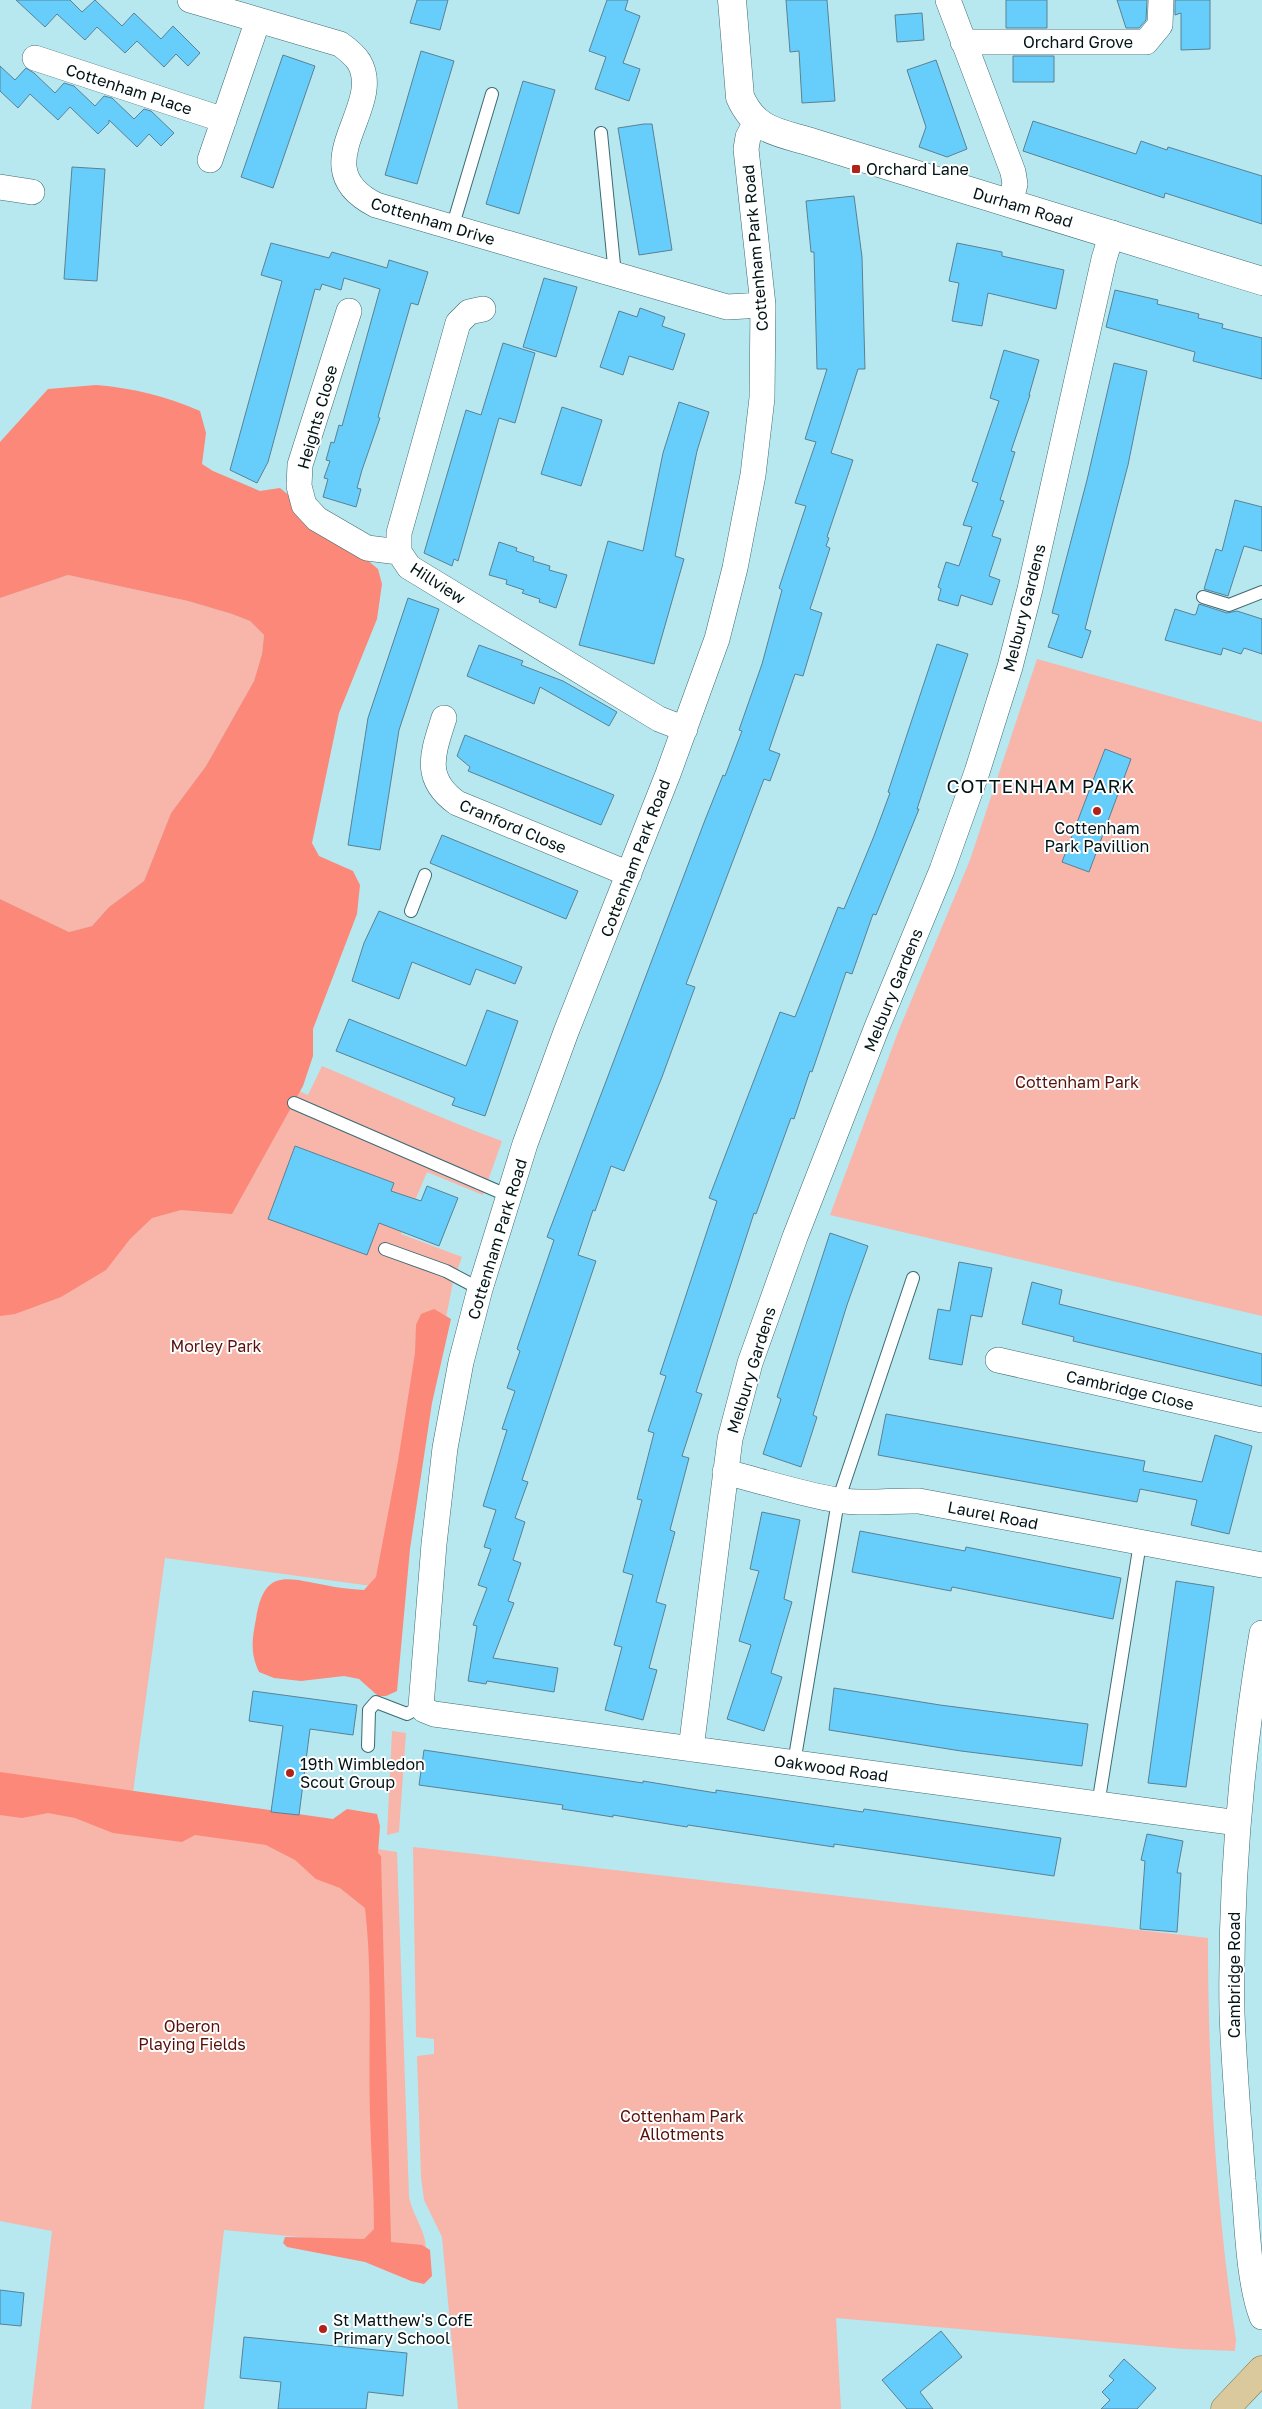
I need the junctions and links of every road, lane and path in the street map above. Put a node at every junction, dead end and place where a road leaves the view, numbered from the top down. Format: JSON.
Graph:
{"nodes":[{"id":1,"x":190,"y":0,"type":"edge"},
{"id":2,"x":732,"y":0,"type":"edge"},
{"id":3,"x":948,"y":0,"type":"edge"},
{"id":4,"x":1161,"y":0,"type":"edge"},
{"id":5,"x":258,"y":20,"type":"junction"},
{"id":6,"x":964,"y":42,"type":"junction"},
{"id":7,"x":35,"y":58,"type":"dead end"},
{"id":8,"x":492,"y":94,"type":"dead end"},
{"id":9,"x":224,"y":120,"type":"junction"},
{"id":10,"x":756,"y":122,"type":"junction"},
{"id":11,"x":601,"y":133,"type":"dead end"},
{"id":12,"x":210,"y":160,"type":"dead end"},
{"id":13,"x":0,"y":187,"type":"edge"},
{"id":14,"x":32,"y":192,"type":"dead end"},
{"id":15,"x":1010,"y":204,"type":"junction"},
{"id":16,"x":452,"y":228,"type":"junction"},
{"id":17,"x":1112,"y":233,"type":"junction"},
{"id":18,"x":615,"y":275,"type":"junction"},
{"id":19,"x":1262,"y":281,"type":"edge"},
{"id":20,"x":763,"y":305,"type":"junction"},
{"id":21,"x":483,"y":309,"type":"dead end"},
{"id":22,"x":349,"y":311,"type":"dead end"},
{"id":23,"x":399,"y":552,"type":"junction"},
{"id":24,"x":1262,"y":592,"type":"edge"},
{"id":25,"x":1203,"y":597,"type":"dead end"},
{"id":26,"x":444,"y":718,"type":"dead end"},
{"id":27,"x":685,"y":729,"type":"junction"},
{"id":28,"x":630,"y":874,"type":"junction"},
{"id":29,"x":425,"y":875,"type":"dead end"},
{"id":30,"x":411,"y":911,"type":"dead end"},
{"id":31,"x":294,"y":1103,"type":"dead end"},
{"id":32,"x":508,"y":1196,"type":"junction"},
{"id":33,"x":384,"y":1249,"type":"dead end"},
{"id":34,"x":913,"y":1278,"type":"dead end"},
{"id":35,"x":480,"y":1289,"type":"junction"},
{"id":36,"x":998,"y":1360,"type":"dead end"},
{"id":37,"x":1262,"y":1420,"type":"edge"},
{"id":38,"x":725,"y":1472,"type":"junction"},
{"id":39,"x":838,"y":1501,"type":"junction"},
{"id":40,"x":1140,"y":1543,"type":"junction"},
{"id":41,"x":1262,"y":1565,"type":"edge"},
{"id":42,"x":1262,"y":1633,"type":"edge"},
{"id":43,"x":423,"y":1708,"type":"junction"},
{"id":44,"x":368,"y":1746,"type":"dead end"},
{"id":45,"x":691,"y":1749,"type":"junction"},
{"id":46,"x":794,"y":1763,"type":"junction"},
{"id":47,"x":1098,"y":1805,"type":"junction"},
{"id":48,"x":1247,"y":1813,"type":"edge"},
{"id":49,"x":1262,"y":2317,"type":"edge"},
{"id":50,"x":1262,"y":2370,"type":"edge"},
{"id":51,"x":1225,"y":2409,"type":"edge"}],
"edges":[{"from":1,"to":5,"type":"street","name":"Cottenham Drive"},
{"from":2,"to":10,"type":"main road"},
{"from":3,"to":6,"type":"street"},
{"from":4,"to":6,"type":"street","name":"Orchard Grove"},
{"from":5,"to":9,"type":"street"},
{"from":5,"to":16,"type":"street","name":"Cottenham Drive"},
{"from":6,"to":15,"type":"street"},
{"from":7,"to":9,"type":"street","name":"Cottenham Place"},
{"from":8,"to":16,"type":"lane"},
{"from":9,"to":12,"type":"street"},
{"from":10,"to":15,"type":"main road","name":"Durham Road"},
{"from":10,"to":20,"type":"street","name":"Cottenham Park Road"},
{"from":11,"to":18,"type":"lane"},
{"from":13,"to":14,"type":"street"},
{"from":15,"to":17,"type":"main road","name":"Durham Road"},
{"from":16,"to":18,"type":"street","name":"Cottenham Drive"},
{"from":17,"to":19,"type":"main road","name":"Durham Road"},
{"from":17,"to":38,"type":"street","name":"Melbury Gardens"},
{"from":18,"to":20,"type":"street","name":"Cottenham Drive"},
{"from":20,"to":27,"type":"street","name":"Cottenham Park Road"},
{"from":21,"to":23,"type":"street","name":"Hillview"},
{"from":22,"to":23,"type":"street","name":"Heights Close"},
{"from":23,"to":27,"type":"street","name":"Hillview"},
{"from":24,"to":25,"type":"lane"},
{"from":26,"to":28,"type":"street","name":"Cranford Close"},
{"from":27,"to":28,"type":"street","name":"Cottenham Park Road"},
{"from":28,"to":32,"type":"street","name":"Cottenham Park Road"},
{"from":29,"to":30,"type":"lane"},
{"from":31,"to":32,"type":"lane"},
{"from":32,"to":35,"type":"street","name":"Cottenham Park Road"},
{"from":33,"to":35,"type":"lane"},
{"from":34,"to":39,"type":"lane"},
{"from":35,"to":43,"type":"street","name":"Cottenham Park Road"},
{"from":36,"to":37,"type":"street","name":"Cambridge Close"},
{"from":38,"to":39,"type":"street","name":"Laurel Road"},
{"from":38,"to":45,"type":"street","name":"Melbury Gardens"},
{"from":39,"to":40,"type":"street","name":"Laurel Road"},
{"from":39,"to":46,"type":"lane"},
{"from":40,"to":41,"type":"street","name":"Laurel Road"},
{"from":40,"to":47,"type":"lane"},
{"from":42,"to":48,"type":"street","name":"Cambridge Road"},
{"from":43,"to":44,"type":"lane"},
{"from":43,"to":45,"type":"street","name":"Oakwood Road"},
{"from":45,"to":46,"type":"street","name":"Oakwood Road"},
{"from":46,"to":47,"type":"street","name":"Oakwood Road"},
{"from":47,"to":48,"type":"street","name":"Oakwood Road"},
{"from":48,"to":49,"type":"street","name":"Cambridge Road"},
{"from":50,"to":51,"type":"main road"}]}
